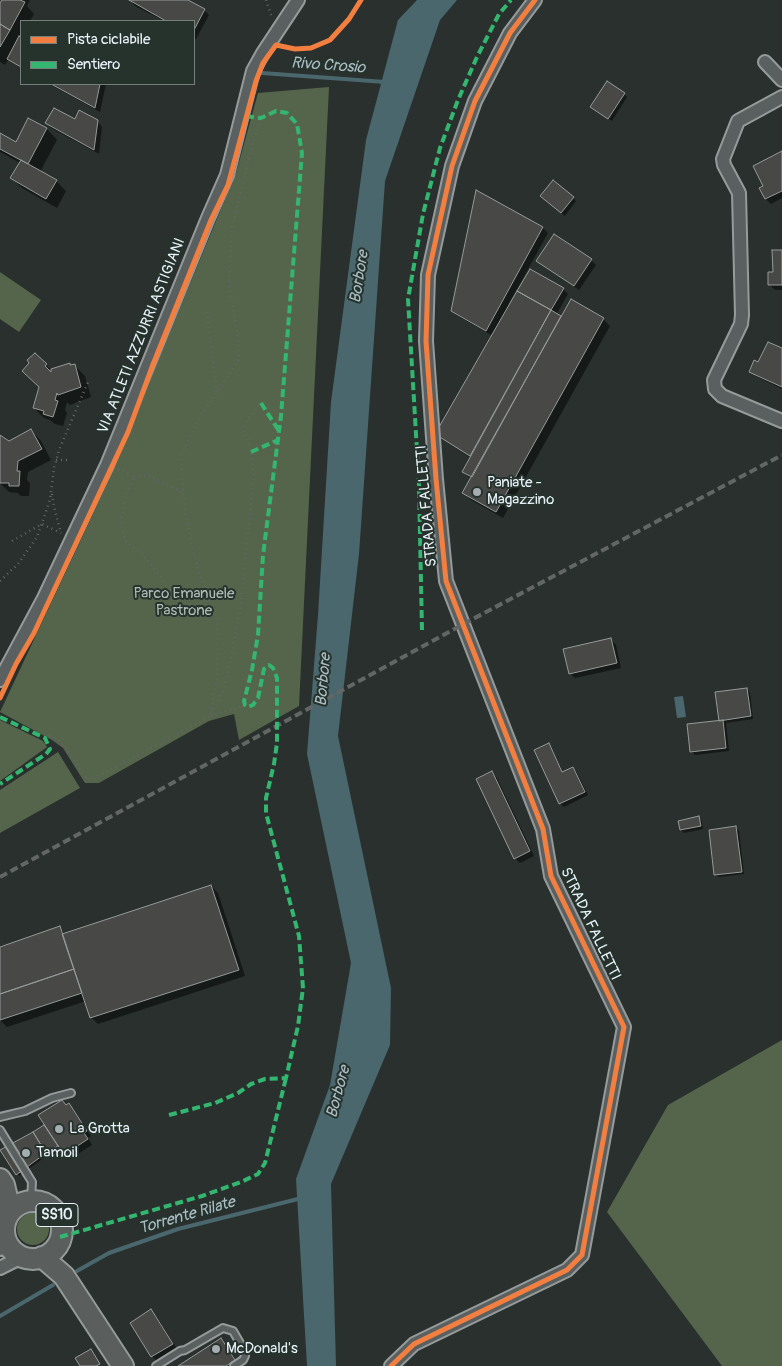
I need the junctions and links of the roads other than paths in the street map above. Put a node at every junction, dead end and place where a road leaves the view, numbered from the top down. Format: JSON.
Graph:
{"nodes":[{"id":1,"x":535,"y":0,"type":"edge"},
{"id":2,"x":293,"y":1,"type":"edge"},
{"id":3,"x":765,"y":62,"type":"dead end"},
{"id":4,"x":782,"y":80,"type":"edge"},
{"id":5,"x":782,"y":97,"type":"edge"},
{"id":6,"x":782,"y":421,"type":"edge"},
{"id":7,"x":0,"y":680,"type":"edge"},
{"id":8,"x":71,"y":1093,"type":"dead end"},
{"id":9,"x":0,"y":1116,"type":"edge"},
{"id":10,"x":0,"y":1130,"type":"edge"},
{"id":11,"x":2,"y":1182,"type":"edge"},
{"id":12,"x":30,"y":1201,"type":"junction"},
{"id":13,"x":8,"y":1214,"type":"junction"},
{"id":14,"x":8,"y":1247,"type":"edge"},
{"id":15,"x":50,"y":1251,"type":"junction"},
{"id":16,"x":0,"y":1268,"type":"edge"},
{"id":17,"x":123,"y":1366,"type":"edge"},
{"id":18,"x":156,"y":1366,"type":"edge"},
{"id":19,"x":234,"y":1366,"type":"edge"},
{"id":20,"x":391,"y":1366,"type":"edge"}],
"edges":[{"from":1,"to":20,"type":"street","name":"STRADA FALLETTI"},
{"from":2,"to":7,"type":"street","name":"VIA ATLETI AZZURRI ASTIGIANI"},
{"from":3,"to":4,"type":"street"},
{"from":5,"to":6,"type":"street"},
{"from":8,"to":9,"type":"lane"},
{"from":10,"to":12,"type":"lane"},
{"from":11,"to":12,"type":"main road","number":"SS10"},
{"from":11,"to":13,"type":"main road","number":"SS10"},
{"from":12,"to":13,"type":"main road","number":"SS10"},
{"from":12,"to":15,"type":"main road","number":"SS10"},
{"from":13,"to":14,"type":"main road","number":"SS10"},
{"from":14,"to":15,"type":"main road"},
{"from":14,"to":16,"type":"street"},
{"from":15,"to":17,"type":"main road"},
{"from":18,"to":19,"type":"lane"}]}
